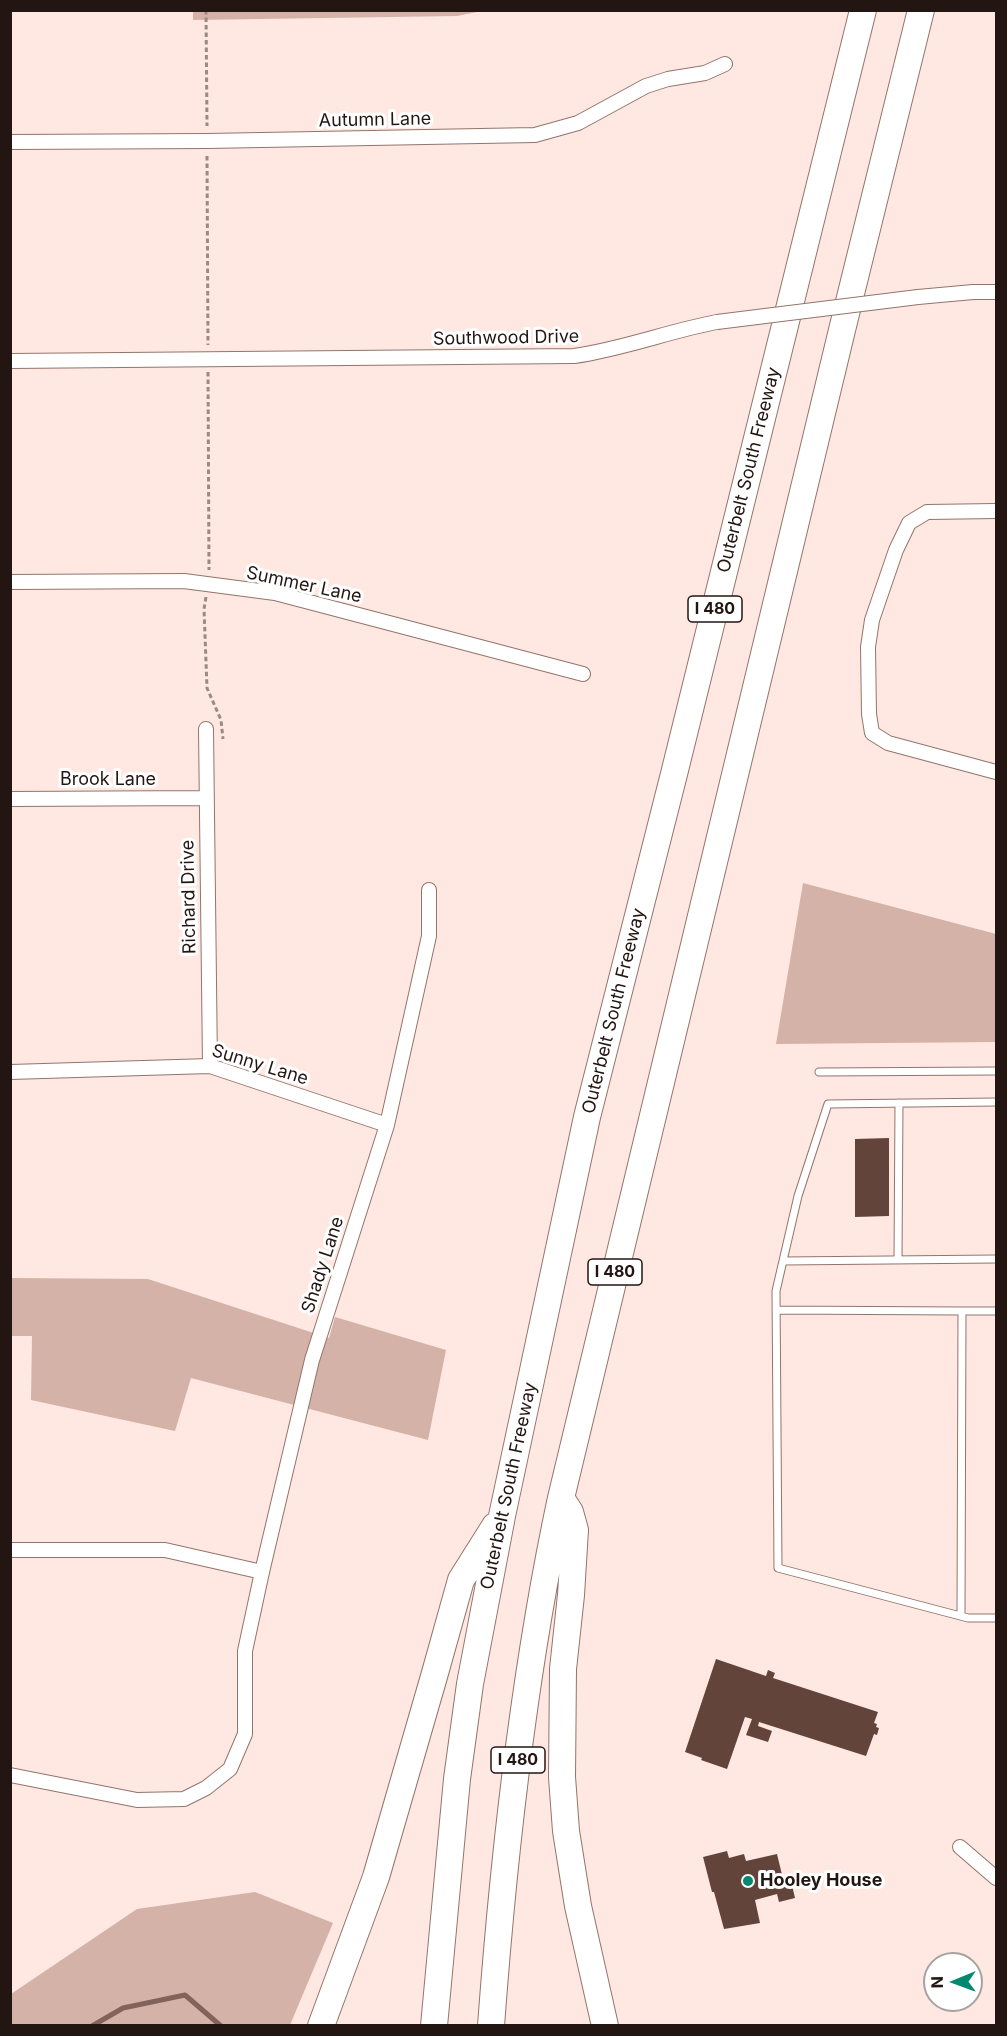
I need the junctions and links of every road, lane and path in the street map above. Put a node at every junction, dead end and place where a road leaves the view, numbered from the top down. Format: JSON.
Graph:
{"nodes":[{"id":1,"x":206,"y":10,"type":"edge"},
{"id":2,"x":863,"y":10,"type":"edge"},
{"id":3,"x":921,"y":10,"type":"edge"},
{"id":4,"x":725,"y":64,"type":"dead end"},
{"id":5,"x":207,"y":122,"type":"dead end"},
{"id":6,"x":10,"y":142,"type":"edge"},
{"id":7,"x":207,"y":155,"type":"dead end"},
{"id":8,"x":996,"y":292,"type":"edge"},
{"id":9,"x":208,"y":342,"type":"dead end"},
{"id":10,"x":10,"y":361,"type":"edge"},
{"id":11,"x":208,"y":374,"type":"dead end"},
{"id":12,"x":996,"y":511,"type":"edge"},
{"id":13,"x":210,"y":566,"type":"dead end"},
{"id":14,"x":10,"y":582,"type":"edge"},
{"id":15,"x":206,"y":598,"type":"dead end"},
{"id":16,"x":583,"y":674,"type":"dead end"},
{"id":17,"x":206,"y":729,"type":"dead end"},
{"id":18,"x":224,"y":739,"type":"dead end"},
{"id":19,"x":996,"y":772,"type":"edge"},
{"id":20,"x":205,"y":798,"type":"junction"},
{"id":21,"x":10,"y":799,"type":"edge"},
{"id":22,"x":429,"y":890,"type":"dead end"},
{"id":23,"x":210,"y":1066,"type":"junction"},
{"id":24,"x":996,"y":1071,"type":"edge"},
{"id":25,"x":10,"y":1072,"type":"edge"},
{"id":26,"x":819,"y":1072,"type":"dead end"},
{"id":27,"x":996,"y":1102,"type":"edge"},
{"id":28,"x":899,"y":1103,"type":"junction"},
{"id":29,"x":387,"y":1125,"type":"junction"},
{"id":30,"x":996,"y":1259,"type":"edge"},
{"id":31,"x":898,"y":1260,"type":"junction"},
{"id":32,"x":783,"y":1261,"type":"junction"},
{"id":33,"x":776,"y":1310,"type":"junction"},
{"id":34,"x":962,"y":1311,"type":"junction"},
{"id":35,"x":996,"y":1311,"type":"edge"},
{"id":36,"x":561,"y":1498,"type":"junction"},
{"id":37,"x":502,"y":1516,"type":"junction"},
{"id":38,"x":10,"y":1550,"type":"edge"},
{"id":39,"x":262,"y":1572,"type":"junction"},
{"id":40,"x":961,"y":1616,"type":"junction"},
{"id":41,"x":996,"y":1618,"type":"edge"},
{"id":42,"x":10,"y":1775,"type":"edge"},
{"id":43,"x":960,"y":1847,"type":"dead end"},
{"id":44,"x":996,"y":1878,"type":"edge"},
{"id":45,"x":321,"y":2025,"type":"edge"},
{"id":46,"x":434,"y":2025,"type":"edge"},
{"id":47,"x":491,"y":2025,"type":"edge"},
{"id":48,"x":605,"y":2025,"type":"edge"}],
"edges":[{"from":1,"to":5,"type":"path"},
{"from":2,"to":37,"type":"highway","name":"Outerbelt South Freeway","number":"I 480"},
{"from":3,"to":36,"type":"highway","number":"I 480"},
{"from":4,"to":6,"type":"street","name":"Autumn Lane"},
{"from":7,"to":9,"type":"path"},
{"from":8,"to":10,"type":"street","name":"Southwood Drive","bridge":true},
{"from":11,"to":13,"type":"path"},
{"from":12,"to":19,"type":"street"},
{"from":14,"to":16,"type":"street","name":"Summer Lane"},
{"from":15,"to":18,"type":"path"},
{"from":17,"to":20,"type":"street","name":"Richard Drive"},
{"from":20,"to":21,"type":"street","name":"Brook Lane"},
{"from":20,"to":23,"type":"street","name":"Richard Drive"},
{"from":22,"to":29,"type":"street","name":"Shady Lane"},
{"from":23,"to":25,"type":"street","name":"Sunny Lane"},
{"from":23,"to":29,"type":"street","name":"Sunny Lane"},
{"from":24,"to":26,"type":"lane"},
{"from":27,"to":28,"type":"lane"},
{"from":28,"to":31,"type":"lane"},
{"from":28,"to":32,"type":"lane"},
{"from":29,"to":39,"type":"street","name":"Shady Lane"},
{"from":30,"to":31,"type":"lane"},
{"from":31,"to":32,"type":"lane"},
{"from":32,"to":33,"type":"lane"},
{"from":33,"to":34,"type":"lane"},
{"from":33,"to":40,"type":"lane"},
{"from":34,"to":35,"type":"lane"},
{"from":34,"to":40,"type":"lane"},
{"from":36,"to":47,"type":"highway","number":"I 480"},
{"from":36,"to":48,"type":"highway"},
{"from":37,"to":45,"type":"highway"},
{"from":37,"to":46,"type":"highway","name":"Outerbelt South Freeway","number":"I 480"},
{"from":38,"to":39,"type":"street"},
{"from":39,"to":42,"type":"street","name":"Shady Lane"},
{"from":40,"to":41,"type":"lane"},
{"from":43,"to":44,"type":"street"}]}
